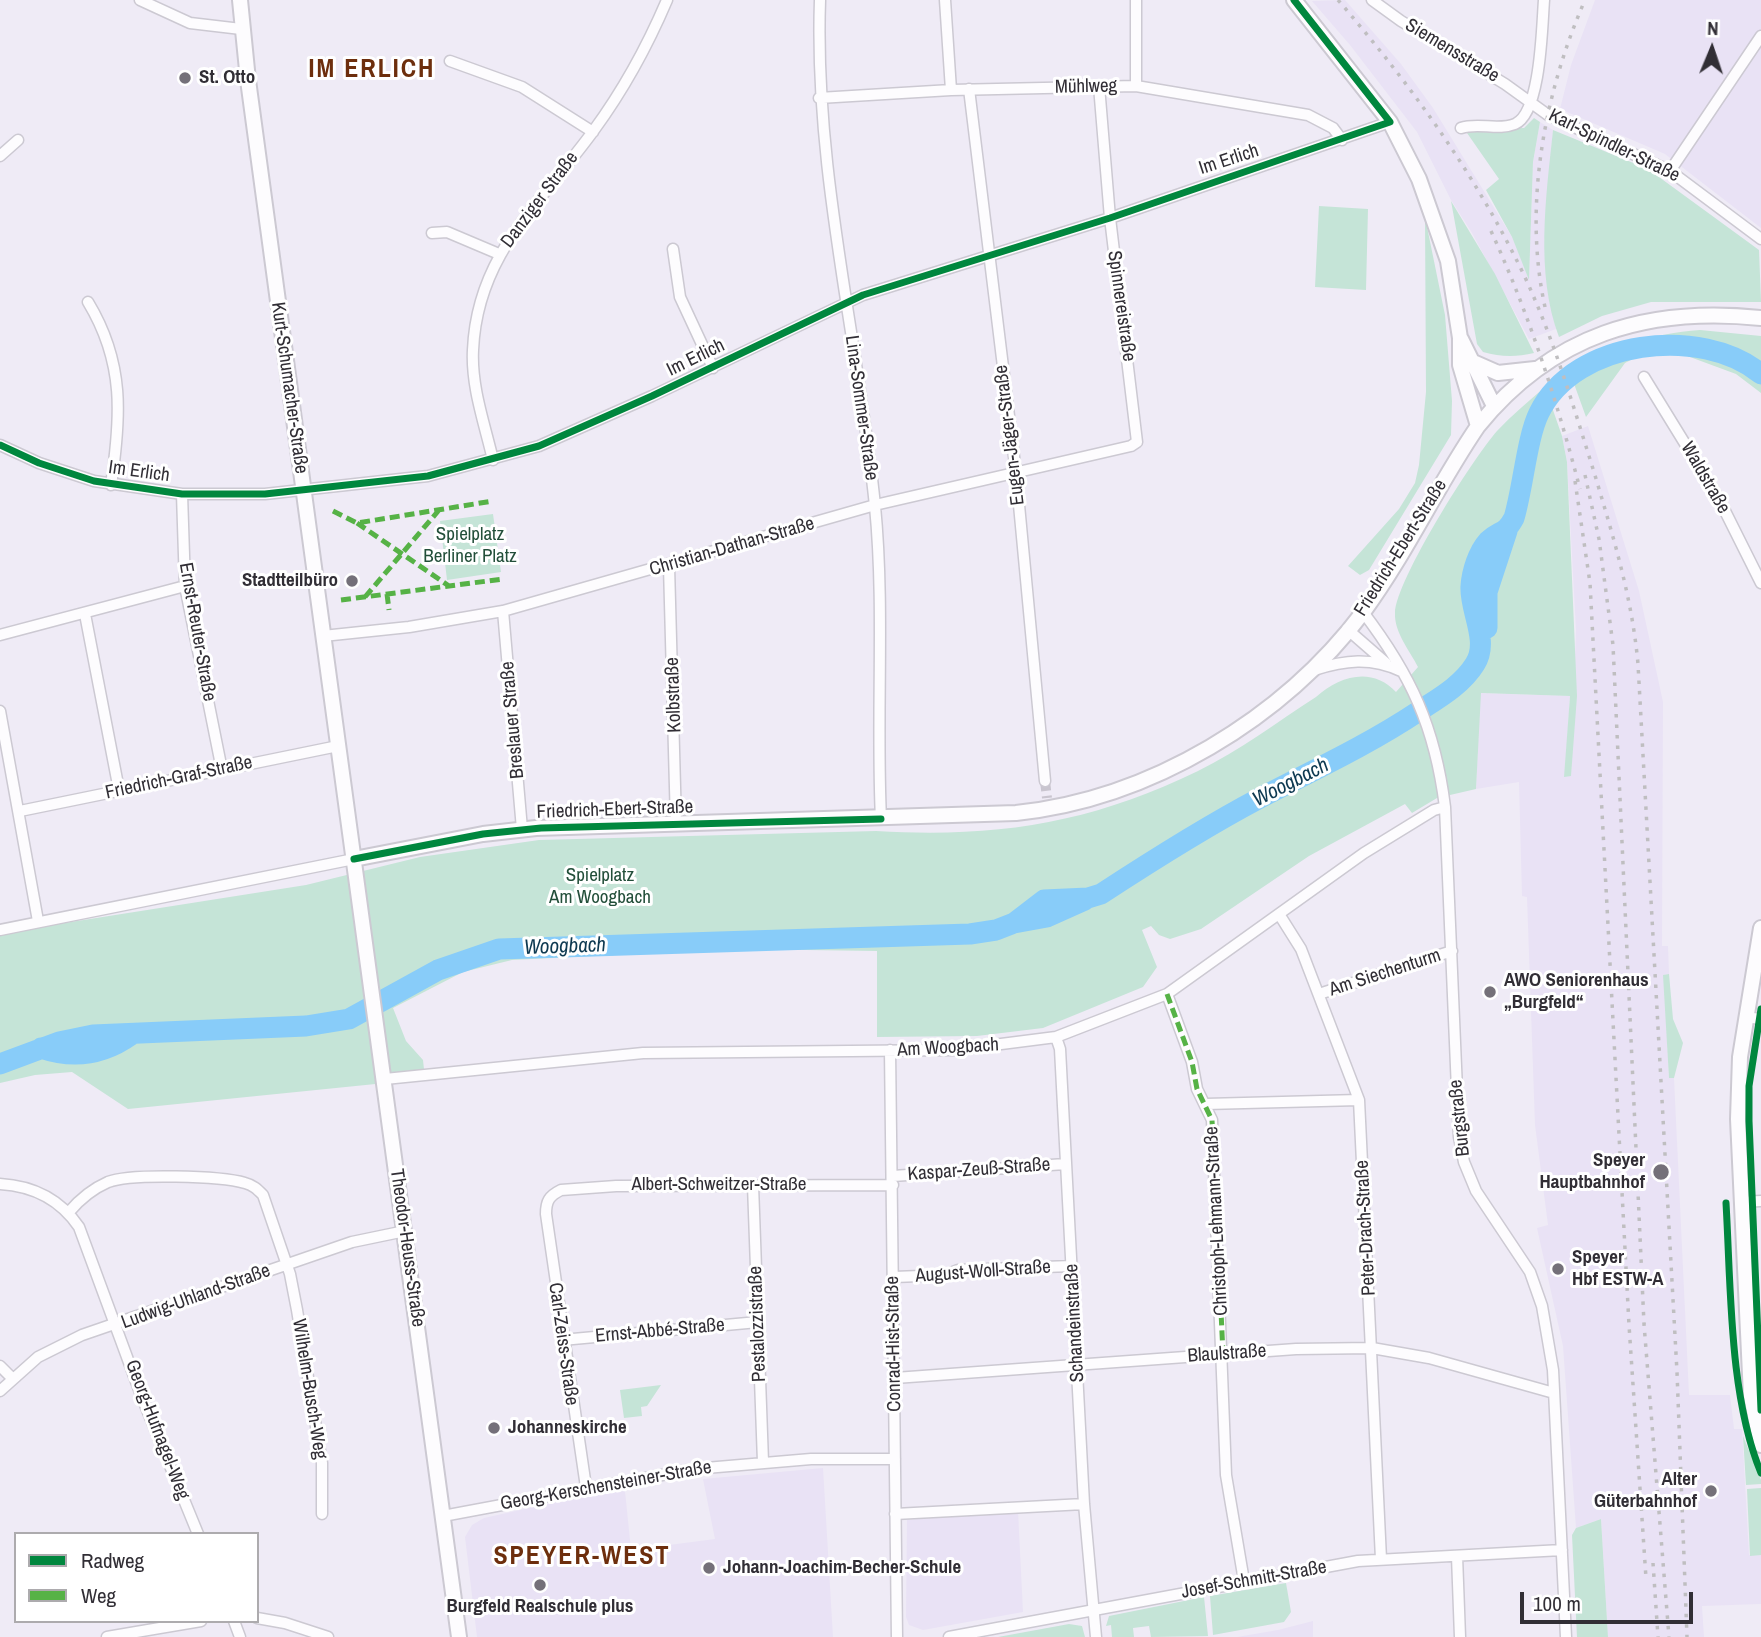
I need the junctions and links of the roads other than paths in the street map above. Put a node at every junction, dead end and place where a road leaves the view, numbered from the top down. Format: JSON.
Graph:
{"nodes":[{"id":1,"x":140,"y":0,"type":"edge"},
{"id":2,"x":240,"y":0,"type":"edge"},
{"id":3,"x":667,"y":0,"type":"edge"},
{"id":4,"x":820,"y":0,"type":"edge"},
{"id":5,"x":945,"y":0,"type":"edge"},
{"id":6,"x":1136,"y":0,"type":"edge"},
{"id":7,"x":1294,"y":0,"type":"edge"},
{"id":8,"x":1372,"y":0,"type":"edge"},
{"id":9,"x":1544,"y":0,"type":"edge"},
{"id":10,"x":241,"y":29,"type":"junction"},
{"id":11,"x":1761,"y":36,"type":"edge"},
{"id":12,"x":450,"y":61,"type":"dead end"},
{"id":13,"x":1099,"y":86,"type":"junction"},
{"id":14,"x":1136,"y":86,"type":"junction"},
{"id":15,"x":969,"y":89,"type":"junction"},
{"id":16,"x":951,"y":90,"type":"junction"},
{"id":17,"x":819,"y":98,"type":"junction"},
{"id":18,"x":1531,"y":103,"type":"junction"},
{"id":19,"x":1390,"y":121,"type":"junction"},
{"id":20,"x":1461,"y":128,"type":"dead end"},
{"id":21,"x":593,"y":132,"type":"junction"},
{"id":22,"x":18,"y":140,"type":"dead end"},
{"id":23,"x":1342,"y":140,"type":"junction"},
{"id":24,"x":0,"y":156,"type":"edge"},
{"id":25,"x":1670,"y":171,"type":"junction"},
{"id":26,"x":1110,"y":218,"type":"junction"},
{"id":27,"x":432,"y":233,"type":"dead end"},
{"id":28,"x":1761,"y":239,"type":"edge"},
{"id":29,"x":673,"y":249,"type":"dead end"},
{"id":30,"x":499,"y":254,"type":"junction"},
{"id":31,"x":987,"y":258,"type":"junction"},
{"id":32,"x":88,"y":302,"type":"dead end"},
{"id":33,"x":845,"y":302,"type":"junction"},
{"id":34,"x":1761,"y":318,"type":"edge"},
{"id":35,"x":1460,"y":338,"type":"junction"},
{"id":36,"x":1473,"y":362,"type":"junction"},
{"id":37,"x":713,"y":368,"type":"junction"},
{"id":38,"x":1536,"y":369,"type":"junction"},
{"id":39,"x":1644,"y":377,"type":"dead end"},
{"id":40,"x":1494,"y":406,"type":"junction"},
{"id":41,"x":1478,"y":426,"type":"junction"},
{"id":42,"x":1137,"y":442,"type":"joint"},
{"id":43,"x":0,"y":444,"type":"edge"},
{"id":44,"x":493,"y":460,"type":"junction"},
{"id":45,"x":1016,"y":473,"type":"junction"},
{"id":46,"x":111,"y":485,"type":"junction"},
{"id":47,"x":303,"y":490,"type":"junction"},
{"id":48,"x":182,"y":494,"type":"junction"},
{"id":49,"x":875,"y":505,"type":"junction"},
{"id":50,"x":670,"y":566,"type":"junction"},
{"id":51,"x":1761,"y":583,"type":"edge"},
{"id":52,"x":185,"y":586,"type":"junction"},
{"id":53,"x":503,"y":611,"type":"junction"},
{"id":54,"x":1363,"y":612,"type":"junction"},
{"id":55,"x":85,"y":614,"type":"junction"},
{"id":56,"x":1347,"y":629,"type":"junction"},
{"id":57,"x":0,"y":635,"type":"edge"},
{"id":58,"x":323,"y":636,"type":"junction"},
{"id":59,"x":1388,"y":665,"type":"junction"},
{"id":60,"x":1304,"y":675,"type":"junction"},
{"id":61,"x":1404,"y":675,"type":"junction"},
{"id":62,"x":0,"y":711,"type":"edge"},
{"id":63,"x":338,"y":746,"type":"junction"},
{"id":64,"x":222,"y":769,"type":"junction"},
{"id":65,"x":1045,"y":781,"type":"tunnel mouth"},
{"id":66,"x":119,"y":790,"type":"junction"},
{"id":67,"x":1446,"y":807,"type":"junction"},
{"id":68,"x":20,"y":811,"type":"junction"},
{"id":69,"x":881,"y":819,"type":"junction"},
{"id":70,"x":676,"y":824,"type":"junction"},
{"id":71,"x":522,"y":829,"type":"junction"},
{"id":72,"x":354,"y":859,"type":"junction"},
{"id":73,"x":1279,"y":914,"type":"junction"},
{"id":74,"x":38,"y":921,"type":"junction"},
{"id":75,"x":1761,"y":928,"type":"edge"},
{"id":76,"x":0,"y":930,"type":"edge"},
{"id":77,"x":1451,"y":951,"type":"junction"},
{"id":78,"x":1167,"y":994,"type":"junction"},
{"id":79,"x":1319,"y":995,"type":"junction"},
{"id":80,"x":1745,"y":1017,"type":"junction"},
{"id":81,"x":1761,"y":1019,"type":"edge"},
{"id":82,"x":1056,"y":1037,"type":"junction"},
{"id":83,"x":890,"y":1050,"type":"junction"},
{"id":84,"x":385,"y":1079,"type":"junction"},
{"id":85,"x":1359,"y":1100,"type":"junction"},
{"id":86,"x":1206,"y":1104,"type":"junction"},
{"id":87,"x":1065,"y":1164,"type":"junction"},
{"id":88,"x":893,"y":1180,"type":"junction"},
{"id":89,"x":0,"y":1184,"type":"edge"},
{"id":90,"x":753,"y":1185,"type":"junction"},
{"id":91,"x":548,"y":1200,"type":"joint"},
{"id":92,"x":1761,"y":1201,"type":"edge"},
{"id":93,"x":1740,"y":1202,"type":"junction"},
{"id":94,"x":69,"y":1212,"type":"junction"},
{"id":95,"x":405,"y":1231,"type":"junction"},
{"id":96,"x":285,"y":1265,"type":"junction"},
{"id":97,"x":1072,"y":1266,"type":"junction"},
{"id":98,"x":894,"y":1278,"type":"junction"},
{"id":99,"x":758,"y":1322,"type":"junction"},
{"id":100,"x":117,"y":1325,"type":"junction"},
{"id":101,"x":562,"y":1340,"type":"junction"},
{"id":102,"x":1372,"y":1348,"type":"junction"},
{"id":103,"x":1223,"y":1354,"type":"junction"},
{"id":104,"x":1076,"y":1365,"type":"junction"},
{"id":105,"x":0,"y":1366,"type":"edge"},
{"id":106,"x":12,"y":1378,"type":"junction"},
{"id":107,"x":895,"y":1378,"type":"junction"},
{"id":108,"x":0,"y":1391,"type":"edge"},
{"id":109,"x":1554,"y":1393,"type":"junction"},
{"id":110,"x":1756,"y":1396,"type":"edge"},
{"id":111,"x":1761,"y":1445,"type":"edge"},
{"id":112,"x":895,"y":1459,"type":"junction"},
{"id":113,"x":763,"y":1462,"type":"junction"},
{"id":114,"x":586,"y":1487,"type":"junction"},
{"id":115,"x":1084,"y":1504,"type":"junction"},
{"id":116,"x":322,"y":1514,"type":"dead end"},
{"id":117,"x":895,"y":1514,"type":"junction"},
{"id":118,"x":443,"y":1516,"type":"junction"},
{"id":119,"x":197,"y":1532,"type":"edge"},
{"id":120,"x":1562,"y":1550,"type":"junction"},
{"id":121,"x":1457,"y":1556,"type":"junction"},
{"id":122,"x":1381,"y":1559,"type":"junction"},
{"id":123,"x":1244,"y":1581,"type":"junction"},
{"id":124,"x":1092,"y":1609,"type":"junction"},
{"id":125,"x":259,"y":1618,"type":"edge"},
{"id":126,"x":189,"y":1623,"type":"edge"},
{"id":127,"x":107,"y":1637,"type":"edge"},
{"id":128,"x":328,"y":1637,"type":"edge"},
{"id":129,"x":459,"y":1637,"type":"edge"},
{"id":130,"x":897,"y":1637,"type":"edge"},
{"id":131,"x":949,"y":1637,"type":"edge"},
{"id":132,"x":1096,"y":1637,"type":"edge"},
{"id":133,"x":1460,"y":1637,"type":"edge"},
{"id":134,"x":1566,"y":1637,"type":"edge"}],
"edges":[{"from":1,"to":10,"type":"street"},
{"from":2,"to":10,"type":"main road","name":"Kurt-Schumacher-Straße"},
{"from":3,"to":21,"type":"street","name":"Danziger Straße"},
{"from":4,"to":17,"type":"street","name":"Lina-Sommer-Straße"},
{"from":5,"to":16,"type":"street"},
{"from":6,"to":14,"type":"street"},
{"from":7,"to":19,"type":"main road"},
{"from":8,"to":18,"type":"street","name":"Siemensstraße"},
{"from":9,"to":18,"type":"street"},
{"from":10,"to":47,"type":"main road","name":"Kurt-Schumacher-Straße"},
{"from":11,"to":25,"type":"street"},
{"from":12,"to":21,"type":"street"},
{"from":13,"to":14,"type":"street","name":"Mühlweg"},
{"from":13,"to":15,"type":"street","name":"Mühlweg"},
{"from":13,"to":26,"type":"street","name":"Spinnereistraße"},
{"from":14,"to":23,"type":"street","name":"Mühlweg"},
{"from":15,"to":16,"type":"street","name":"Mühlweg"},
{"from":15,"to":31,"type":"street","name":"Eugen-Jäger-Straße"},
{"from":16,"to":17,"type":"street","name":"Mühlweg"},
{"from":17,"to":33,"type":"street","name":"Lina-Sommer-Straße"},
{"from":18,"to":20,"type":"street","name":"Karl-Spindler-Straße"},
{"from":18,"to":25,"type":"street","name":"Karl-Spindler-Straße"},
{"from":19,"to":23,"type":"street","name":"Im Erlich"},
{"from":19,"to":35,"type":"main road"},
{"from":21,"to":30,"type":"street","name":"Danziger Straße"},
{"from":22,"to":24,"type":"street"},
{"from":23,"to":26,"type":"street","name":"Im Erlich"},
{"from":25,"to":28,"type":"street","name":"Karl-Spindler-Straße"},
{"from":26,"to":31,"type":"street","name":"Im Erlich"},
{"from":26,"to":42,"type":"street","name":"Spinnereistraße"},
{"from":27,"to":30,"type":"street"},
{"from":29,"to":37,"type":"street"},
{"from":30,"to":44,"type":"street","name":"Danziger Straße"},
{"from":31,"to":33,"type":"street","name":"Im Erlich"},
{"from":31,"to":45,"type":"street","name":"Eugen-Jäger-Straße"},
{"from":32,"to":46,"type":"street"},
{"from":33,"to":37,"type":"street","name":"Im Erlich"},
{"from":33,"to":49,"type":"street","name":"Lina-Sommer-Straße"},
{"from":34,"to":38,"type":"main road","name":"Friedrich-Ebert-Straße"},
{"from":35,"to":36,"type":"main road"},
{"from":35,"to":41,"type":"main road"},
{"from":36,"to":38,"type":"main road"},
{"from":36,"to":40,"type":"main road"},
{"from":37,"to":44,"type":"street","name":"Im Erlich"},
{"from":38,"to":40,"type":"main road","name":"Friedrich-Ebert-Straße"},
{"from":39,"to":51,"type":"street","name":"Waldstraße"},
{"from":40,"to":41,"type":"main road","name":"Friedrich-Ebert-Straße"},
{"from":41,"to":54,"type":"main road","name":"Friedrich-Ebert-Straße"},
{"from":42,"to":45,"type":"street","name":"Christian-Dathan-Straße"},
{"from":43,"to":46,"type":"street","name":"Im Erlich"},
{"from":44,"to":47,"type":"street","name":"Im Erlich"},
{"from":45,"to":49,"type":"street","name":"Christian-Dathan-Straße"},
{"from":45,"to":65,"type":"street","name":"Eugen-Jäger-Straße"},
{"from":46,"to":48,"type":"street","name":"Im Erlich"},
{"from":47,"to":48,"type":"street","name":"Im Erlich"},
{"from":47,"to":58,"type":"main road","name":"Kurt-Schumacher-Straße"},
{"from":48,"to":52,"type":"street","name":"Ernst-Reuter-Straße"},
{"from":49,"to":50,"type":"street","name":"Christian-Dathan-Straße"},
{"from":49,"to":69,"type":"street","name":"Lina-Sommer-Straße"},
{"from":50,"to":53,"type":"street","name":"Christian-Dathan-Straße"},
{"from":50,"to":70,"type":"street","name":"Kolbstraße"},
{"from":52,"to":55,"type":"street"},
{"from":52,"to":64,"type":"street","name":"Ernst-Reuter-Straße"},
{"from":53,"to":58,"type":"street","name":"Christian-Dathan-Straße"},
{"from":53,"to":71,"type":"street","name":"Breslauer Straße"},
{"from":54,"to":56,"type":"main road","name":"Friedrich-Ebert-Straße"},
{"from":54,"to":61,"type":"street","name":"Burgstraße"},
{"from":55,"to":57,"type":"street"},
{"from":55,"to":66,"type":"street"},
{"from":56,"to":59,"type":"street"},
{"from":56,"to":60,"type":"main road","name":"Friedrich-Ebert-Straße"},
{"from":58,"to":63,"type":"main road","name":"Kurt-Schumacher-Straße"},
{"from":59,"to":60,"type":"street"},
{"from":59,"to":61,"type":"street"},
{"from":60,"to":69,"type":"main road","name":"Friedrich-Ebert-Straße"},
{"from":61,"to":67,"type":"street","name":"Burgstraße"},
{"from":62,"to":68,"type":"street"},
{"from":63,"to":64,"type":"street","name":"Friedrich-Graf-Straße"},
{"from":63,"to":72,"type":"main road","name":"Kurt-Schumacher-Straße"},
{"from":64,"to":66,"type":"street","name":"Friedrich-Graf-Straße"},
{"from":66,"to":68,"type":"street","name":"Friedrich-Graf-Straße"},
{"from":67,"to":73,"type":"street","name":"Am Woogbach"},
{"from":67,"to":77,"type":"street","name":"Burgstraße"},
{"from":68,"to":74,"type":"street"},
{"from":69,"to":70,"type":"main road","name":"Friedrich-Ebert-Straße"},
{"from":70,"to":71,"type":"main road","name":"Friedrich-Ebert-Straße"},
{"from":71,"to":72,"type":"main road","name":"Friedrich-Ebert-Straße"},
{"from":72,"to":74,"type":"street","name":"Friedrich-Ebert-Straße"},
{"from":72,"to":84,"type":"main road","name":"Theodor-Heuss-Straße"},
{"from":73,"to":78,"type":"street","name":"Am Woogbach"},
{"from":73,"to":79,"type":"street","name":"Peter-Drach-Straße"},
{"from":74,"to":76,"type":"street","name":"Friedrich-Ebert-Straße"},
{"from":75,"to":80,"type":"main road"},
{"from":77,"to":79,"type":"street","name":"Am Siechenturm"},
{"from":77,"to":109,"type":"street","name":"Burgstraße"},
{"from":78,"to":82,"type":"street","name":"Am Woogbach"},
{"from":78,"to":86,"type":"street","name":"Christoph-Lehmann-Straße"},
{"from":79,"to":85,"type":"street","name":"Peter-Drach-Straße"},
{"from":80,"to":81,"type":"street"},
{"from":80,"to":93,"type":"main road"},
{"from":82,"to":83,"type":"street","name":"Am Woogbach"},
{"from":82,"to":87,"type":"street","name":"Schandeinstraße"},
{"from":83,"to":84,"type":"street","name":"Am Woogbach"},
{"from":83,"to":88,"type":"street","name":"Conrad-Hist-Straße"},
{"from":84,"to":95,"type":"main road","name":"Theodor-Heuss-Straße"},
{"from":85,"to":86,"type":"street"},
{"from":85,"to":102,"type":"street","name":"Peter-Drach-Straße"},
{"from":86,"to":103,"type":"street","name":"Christoph-Lehmann-Straße"},
{"from":87,"to":88,"type":"street","name":"Kaspar-Zeuß-Straße"},
{"from":87,"to":97,"type":"street","name":"Schandeinstraße"},
{"from":88,"to":90,"type":"street","name":"Albert-Schweitzer-Straße"},
{"from":88,"to":98,"type":"street","name":"Conrad-Hist-Straße"},
{"from":89,"to":94,"type":"street"},
{"from":90,"to":91,"type":"street","name":"Albert-Schweitzer-Straße"},
{"from":90,"to":99,"type":"street","name":"Pestalozzistraße"},
{"from":91,"to":101,"type":"street","name":"Carl-Zeiss-Straße"},
{"from":92,"to":93,"type":"street"},
{"from":93,"to":110,"type":"main road"},
{"from":94,"to":96,"type":"street","name":"Wilhelm-Busch-Weg"},
{"from":94,"to":100,"type":"street","name":"Georg-Hufnagel-Weg"},
{"from":95,"to":96,"type":"street","name":"Ludwig-Uhland-Straße"},
{"from":95,"to":118,"type":"main road","name":"Theodor-Heuss-Straße"},
{"from":96,"to":100,"type":"street","name":"Ludwig-Uhland-Straße"},
{"from":96,"to":116,"type":"street","name":"Wilhelm-Busch-Weg"},
{"from":97,"to":98,"type":"street","name":"August-Woll-Straße"},
{"from":97,"to":104,"type":"street","name":"Schandeinstraße"},
{"from":98,"to":107,"type":"street","name":"Conrad-Hist-Straße"},
{"from":99,"to":101,"type":"street","name":"Ernst-Abbé-Straße"},
{"from":99,"to":113,"type":"street","name":"Pestalozzistraße"},
{"from":100,"to":106,"type":"street","name":"Ludwig-Uhland-Straße"},
{"from":100,"to":119,"type":"street","name":"Georg-Hufnagel-Weg"},
{"from":101,"to":114,"type":"street","name":"Carl-Zeiss-Straße"},
{"from":102,"to":103,"type":"street","name":"Blaulstraße"},
{"from":102,"to":109,"type":"street","name":"Blaulstraße"},
{"from":102,"to":122,"type":"street","name":"Peter-Drach-Straße"},
{"from":103,"to":104,"type":"street","name":"Blaulstraße"},
{"from":103,"to":123,"type":"street","name":"Christoph-Lehmann-Straße"},
{"from":104,"to":107,"type":"street","name":"Blaulstraße"},
{"from":104,"to":115,"type":"street","name":"Schandeinstraße"},
{"from":105,"to":106,"type":"street"},
{"from":106,"to":108,"type":"street","name":"Ludwig-Uhland-Straße"},
{"from":107,"to":112,"type":"street","name":"Conrad-Hist-Straße"},
{"from":109,"to":120,"type":"street","name":"Burgstraße"},
{"from":110,"to":111,"type":"main road"},
{"from":112,"to":113,"type":"street","name":"Georg-Kerschensteiner-Straße"},
{"from":112,"to":117,"type":"street","name":"Conrad-Hist-Straße"},
{"from":113,"to":114,"type":"street","name":"Georg-Kerschensteiner-Straße"},
{"from":114,"to":118,"type":"street","name":"Georg-Kerschensteiner-Straße"},
{"from":115,"to":117,"type":"street"},
{"from":115,"to":124,"type":"street","name":"Schandeinstraße"},
{"from":117,"to":130,"type":"street","name":"Conrad-Hist-Straße"},
{"from":118,"to":129,"type":"main road","name":"Theodor-Heuss-Straße"},
{"from":120,"to":121,"type":"street","name":"Josef-Schmitt-Straße"},
{"from":120,"to":134,"type":"street","name":"Burgstraße"},
{"from":121,"to":122,"type":"street","name":"Josef-Schmitt-Straße"},
{"from":121,"to":133,"type":"street"},
{"from":122,"to":123,"type":"street","name":"Josef-Schmitt-Straße"},
{"from":123,"to":124,"type":"street","name":"Josef-Schmitt-Straße"},
{"from":124,"to":131,"type":"street","name":"Josef-Schmitt-Straße"},
{"from":124,"to":132,"type":"street","name":"Schandeinstraße"},
{"from":125,"to":128,"type":"street"},
{"from":126,"to":127,"type":"street"}]}
